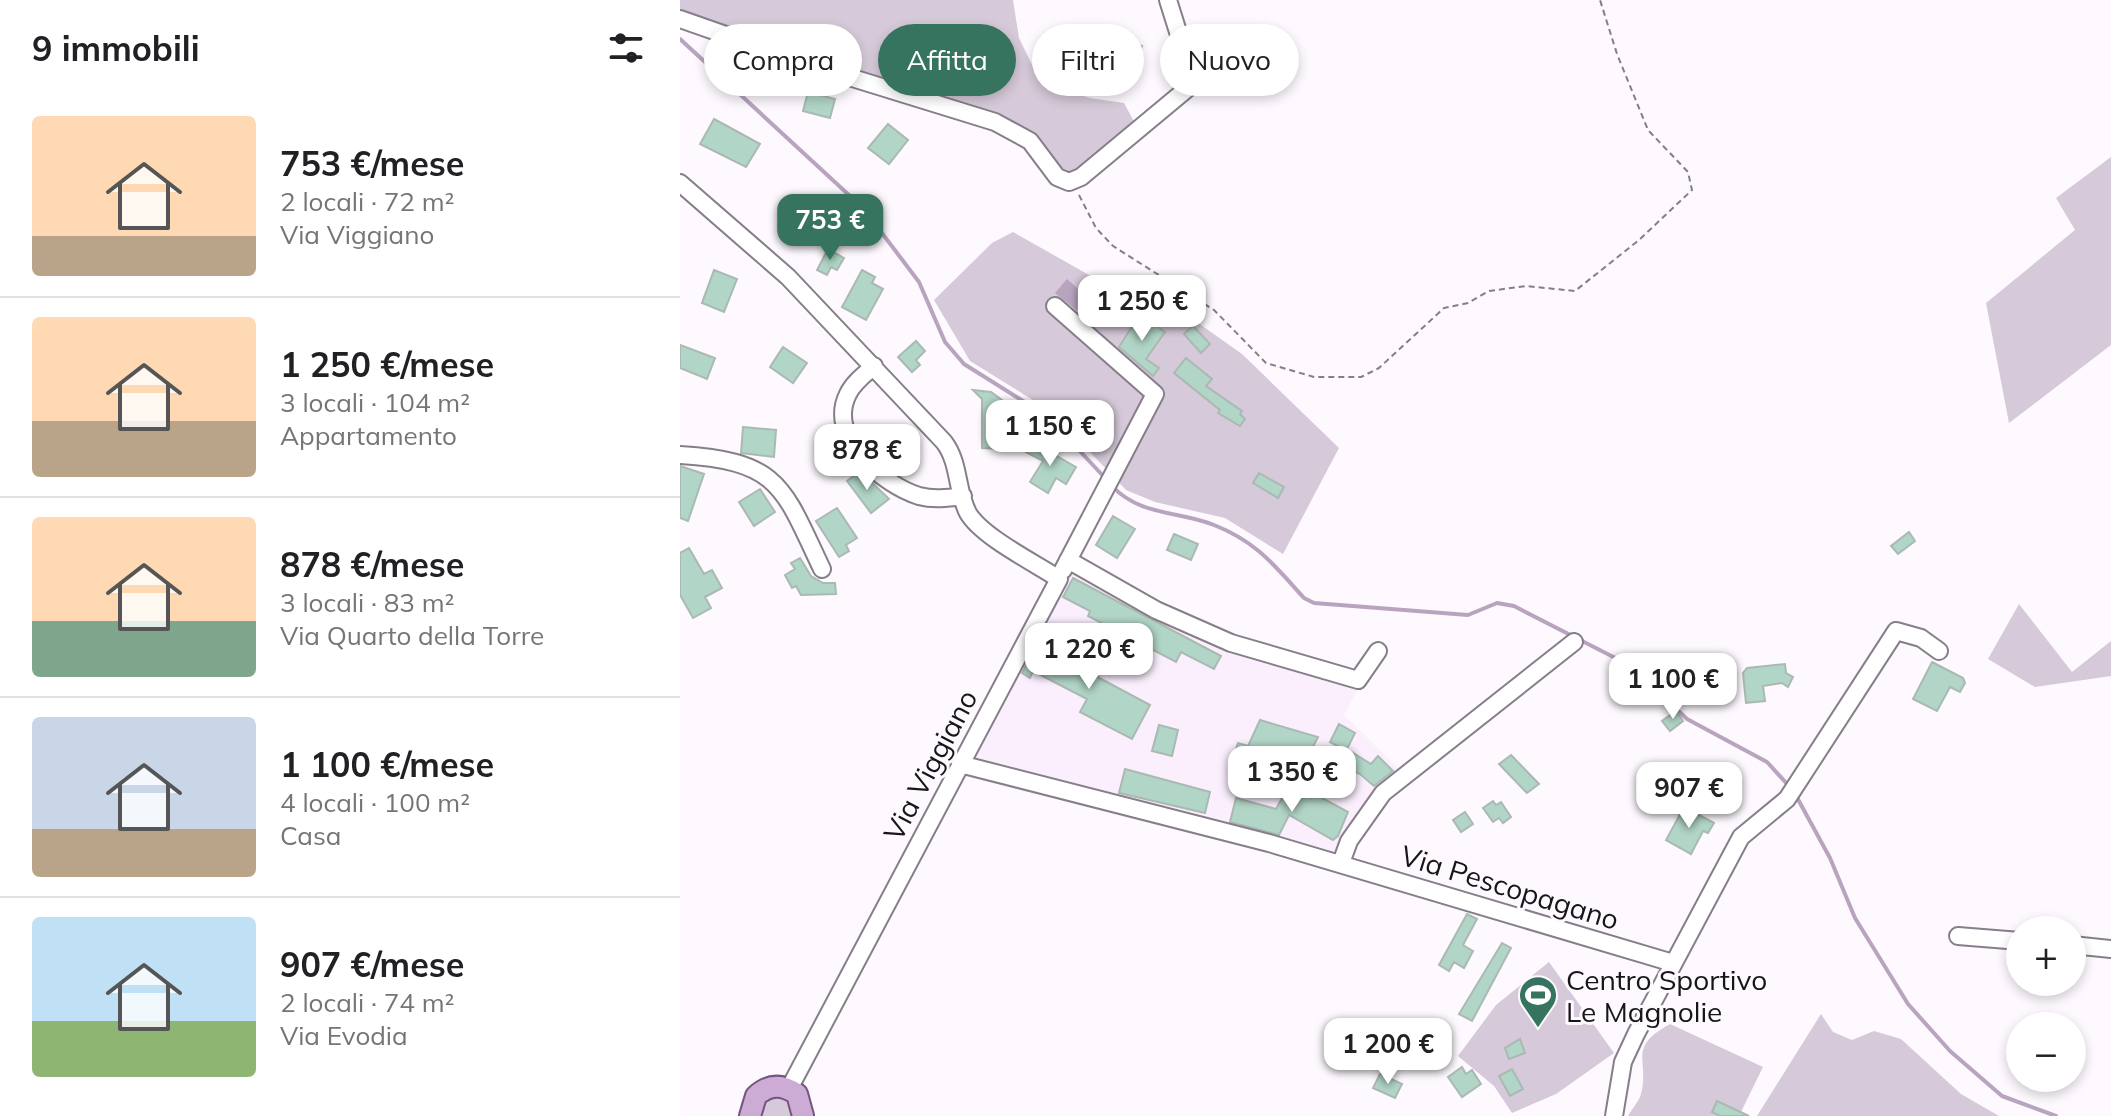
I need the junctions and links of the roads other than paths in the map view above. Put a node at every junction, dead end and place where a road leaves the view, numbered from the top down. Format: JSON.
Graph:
{"nodes":[{"id":1,"x":1168,"y":0,"type":"edge"},
{"id":2,"x":680,"y":19,"type":"edge"},
{"id":3,"x":680,"y":183,"type":"edge"},
{"id":4,"x":1055,"y":306,"type":"dead end"},
{"id":5,"x":874,"y":366,"type":"junction"},
{"id":6,"x":680,"y":455,"type":"edge"},
{"id":7,"x":963,"y":496,"type":"junction"},
{"id":8,"x":1068,"y":560,"type":"junction"},
{"id":9,"x":822,"y":569,"type":"dead end"},
{"id":10,"x":1059,"y":579,"type":"junction"},
{"id":11,"x":1574,"y":642,"type":"dead end"},
{"id":12,"x":1378,"y":651,"type":"dead end"},
{"id":13,"x":1939,"y":651,"type":"dead end"},
{"id":14,"x":960,"y":764,"type":"junction"},
{"id":15,"x":1341,"y":863,"type":"junction"},
{"id":16,"x":1958,"y":936,"type":"dead end"},
{"id":17,"x":2006,"y":940,"type":"edge"},
{"id":18,"x":2086,"y":946,"type":"edge"},
{"id":19,"x":2111,"y":949,"type":"edge"},
{"id":20,"x":1673,"y":963,"type":"junction"},
{"id":21,"x":789,"y":1089,"type":"junction"},
{"id":22,"x":750,"y":1116,"type":"edge"},
{"id":23,"x":803,"y":1116,"type":"edge"},
{"id":24,"x":1614,"y":1116,"type":"edge"}],
"edges":[{"from":1,"to":2,"type":"street"},
{"from":3,"to":5,"type":"street"},
{"from":4,"to":8,"type":"street","name":"Via Viggiano"},
{"from":5,"to":7,"type":"street"},
{"from":5,"to":7,"type":"street"},
{"from":6,"to":9,"type":"street"},
{"from":7,"to":10,"type":"street"},
{"from":8,"to":10,"type":"street","name":"Via Viggiano"},
{"from":8,"to":12,"type":"street"},
{"from":10,"to":14,"type":"street","name":"Via Viggiano"},
{"from":11,"to":15,"type":"street"},
{"from":13,"to":20,"type":"street"},
{"from":14,"to":15,"type":"street","name":"Via Pescopagano"},
{"from":14,"to":21,"type":"street","name":"Via Viggiano"},
{"from":15,"to":20,"type":"street","name":"Via Pescopagano"},
{"from":16,"to":17,"type":"street"},
{"from":18,"to":19,"type":"street"},
{"from":20,"to":24,"type":"street"},
{"from":21,"to":22,"type":"main road"},
{"from":21,"to":23,"type":"main road"}]}
